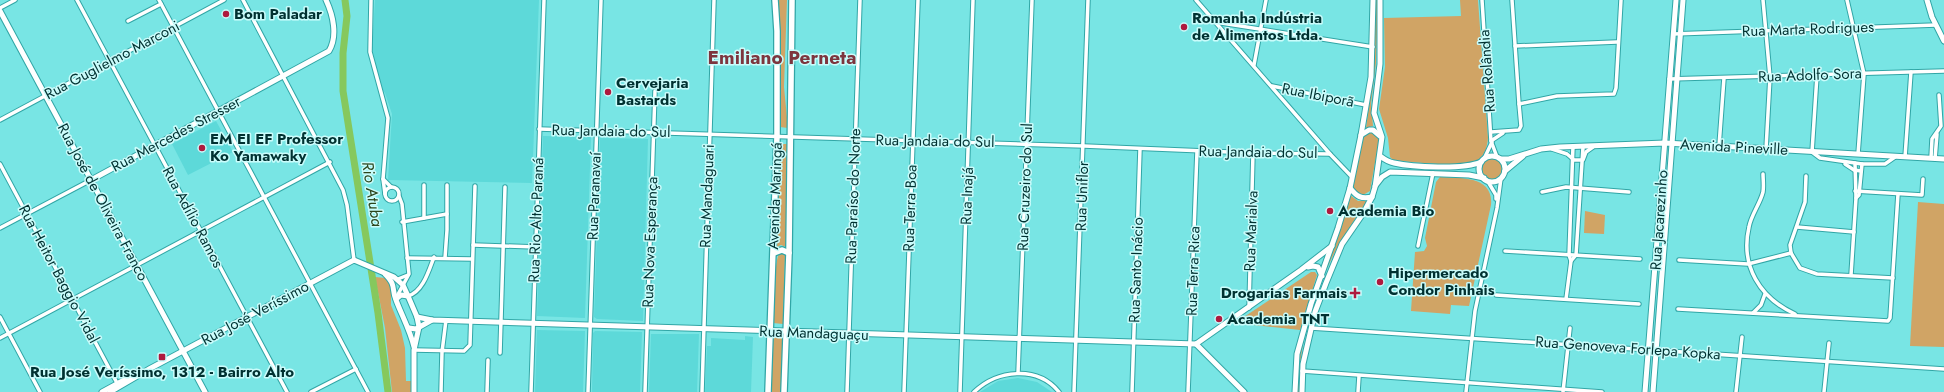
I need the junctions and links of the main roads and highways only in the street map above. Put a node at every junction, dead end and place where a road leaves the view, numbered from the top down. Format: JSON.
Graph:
{"nodes":[{"id":1,"x":774,"y":0,"type":"edge"},
{"id":2,"x":792,"y":0,"type":"edge"},
{"id":3,"x":774,"y":253,"type":"junction"},
{"id":4,"x":789,"y":253,"type":"junction"},
{"id":5,"x":768,"y":392,"type":"edge"},
{"id":6,"x":784,"y":392,"type":"edge"}],
"edges":[{"from":1,"to":3,"type":"main road","name":"Avenida Maringá"},
{"from":2,"to":4,"type":"main road","name":"Avenida Maringá"},
{"from":3,"to":4,"type":"main road"},
{"from":3,"to":5,"type":"main road","name":"Avenida Maringá"},
{"from":4,"to":6,"type":"main road","name":"Avenida Maringá"}]}
